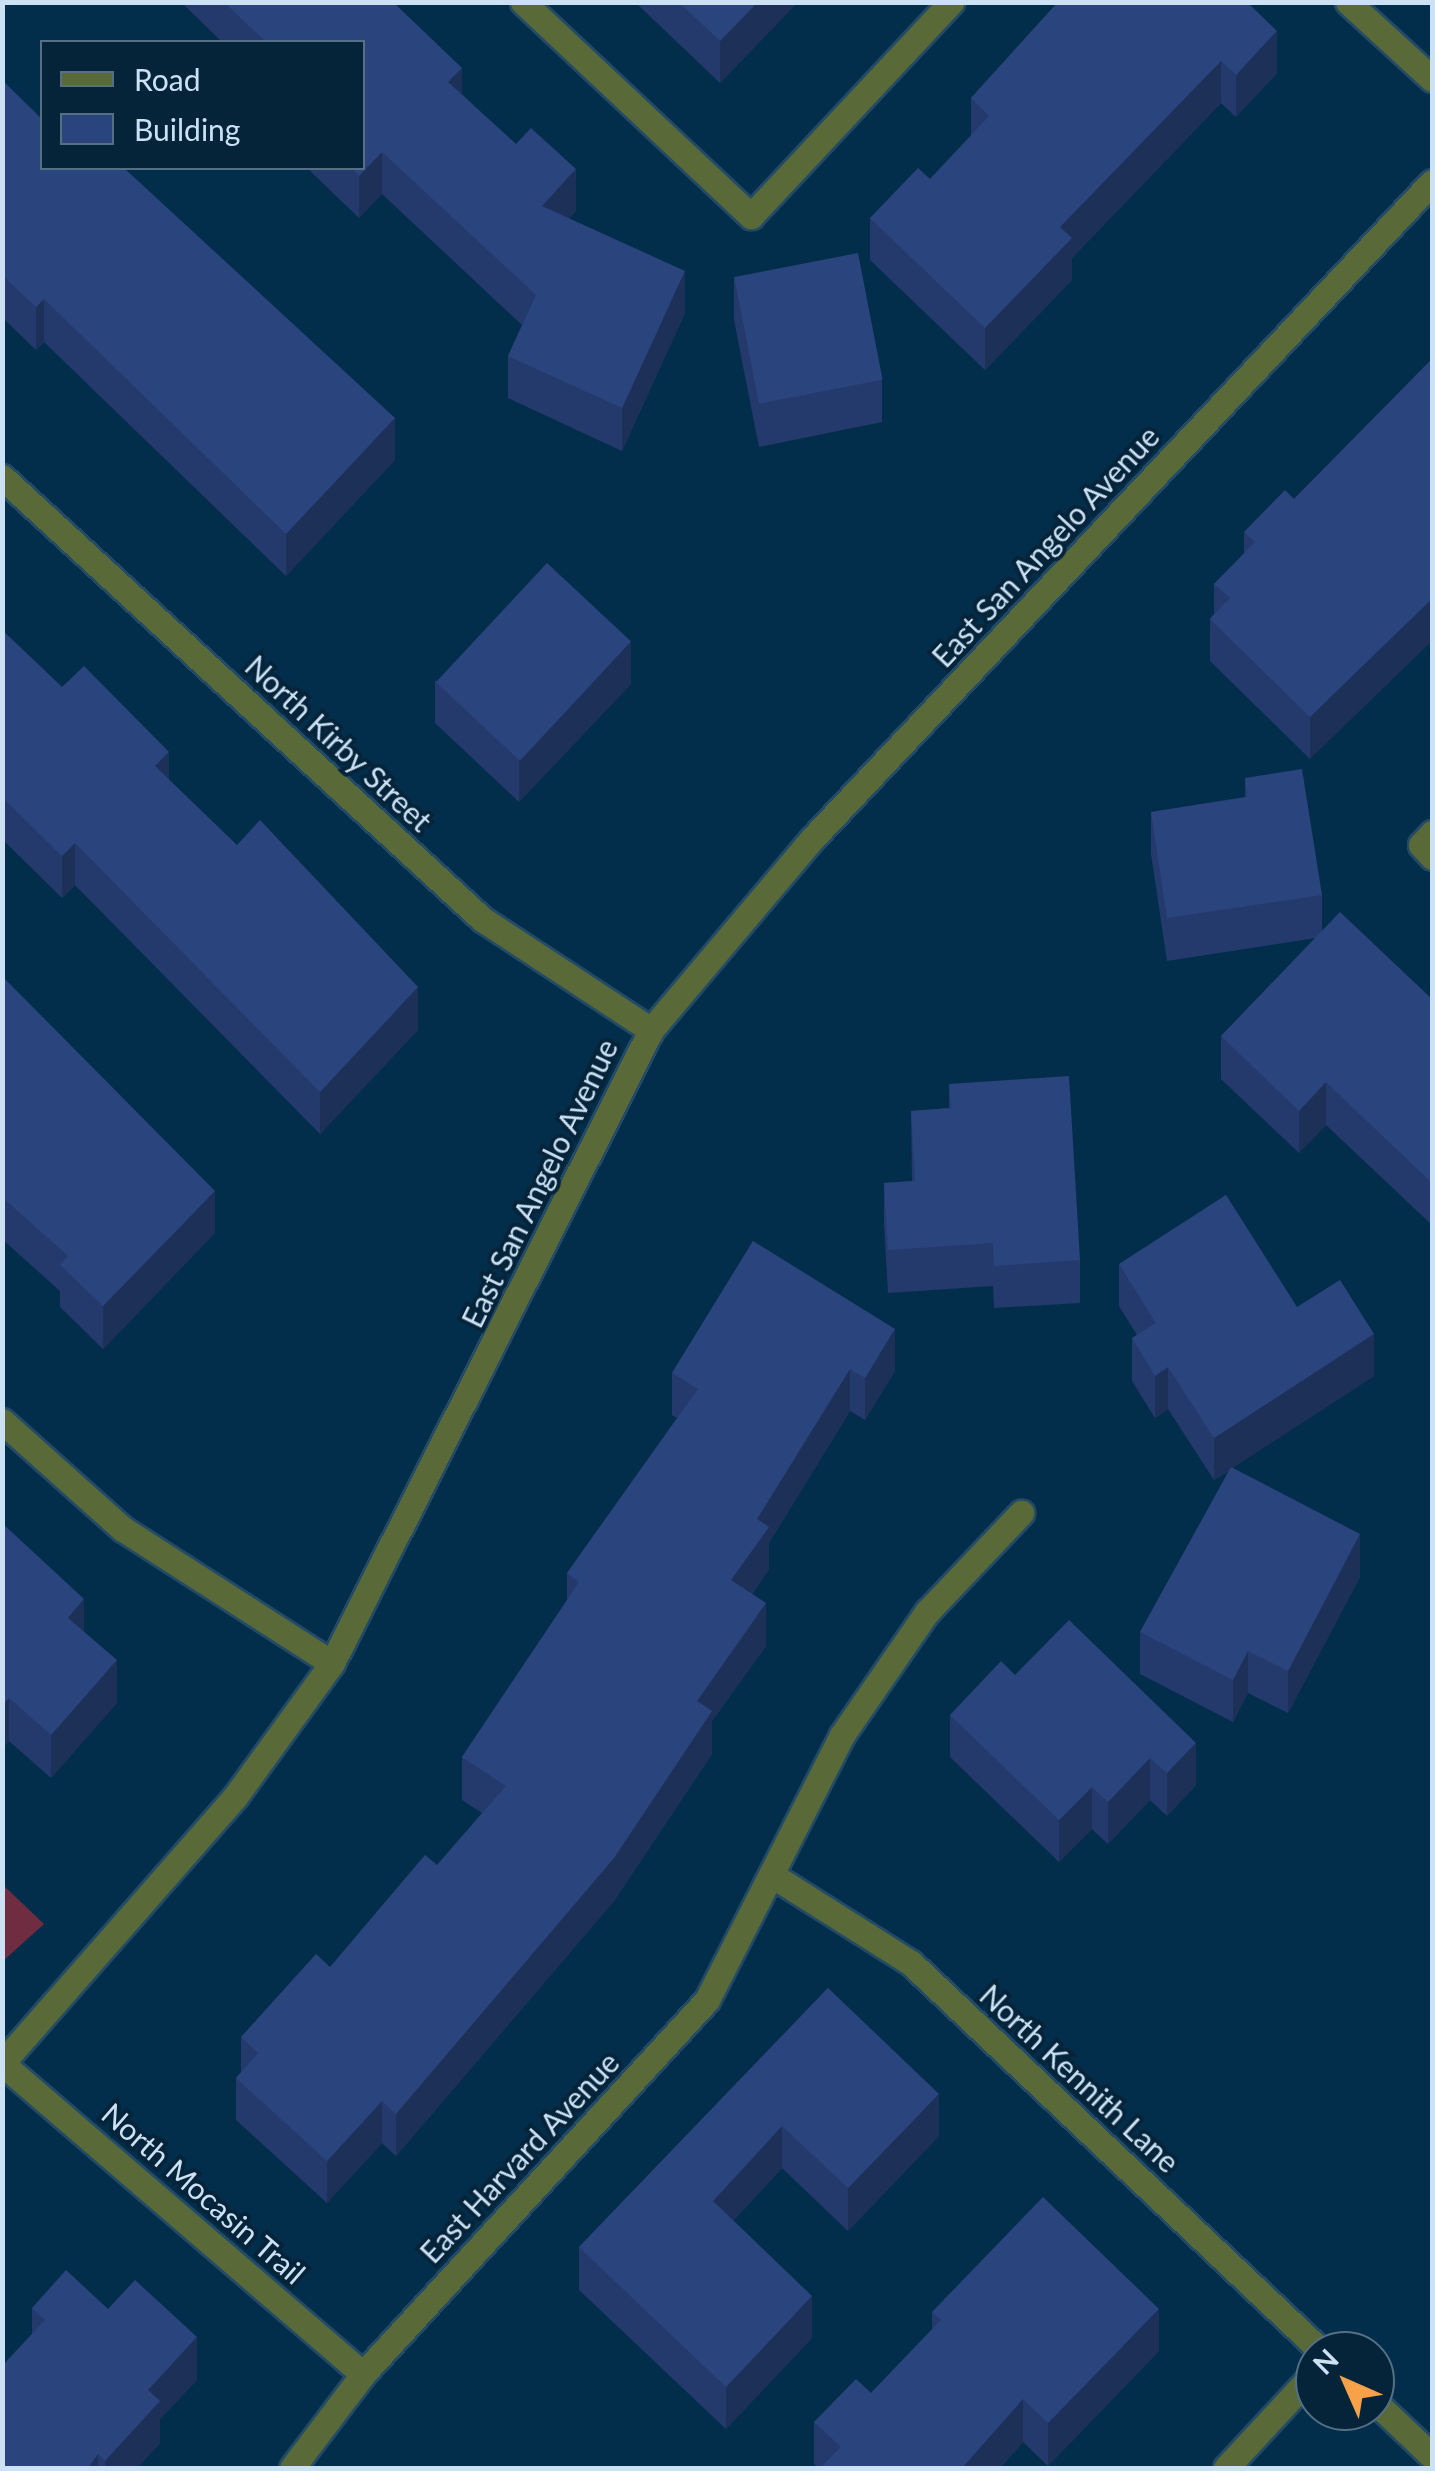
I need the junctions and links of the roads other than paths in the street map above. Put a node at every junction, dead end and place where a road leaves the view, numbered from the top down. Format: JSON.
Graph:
{"nodes":[{"id":1,"x":524,"y":2,"type":"edge"},
{"id":2,"x":951,"y":2,"type":"edge"},
{"id":3,"x":1348,"y":2,"type":"edge"},
{"id":4,"x":1432,"y":80,"type":"edge"},
{"id":5,"x":1432,"y":182,"type":"edge"},
{"id":6,"x":2,"y":477,"type":"edge"},
{"id":7,"x":651,"y":1030,"type":"junction"},
{"id":8,"x":2,"y":1421,"type":"edge"},
{"id":9,"x":1021,"y":1513,"type":"dead end"},
{"id":10,"x":332,"y":1662,"type":"junction"},
{"id":11,"x":775,"y":1877,"type":"junction"},
{"id":12,"x":2,"y":2063,"type":"edge"},
{"id":13,"x":1300,"y":2331,"type":"edge"},
{"id":14,"x":363,"y":2374,"type":"junction"},
{"id":15,"x":1295,"y":2394,"type":"edge"},
{"id":16,"x":1395,"y":2421,"type":"edge"},
{"id":17,"x":1432,"y":2456,"type":"edge"},
{"id":18,"x":292,"y":2468,"type":"edge"},
{"id":19,"x":1226,"y":2468,"type":"edge"}],
"edges":[{"from":1,"to":2,"type":"street"},
{"from":3,"to":4,"type":"street"},
{"from":5,"to":7,"type":"street","name":"East San Angelo Avenue"},
{"from":6,"to":7,"type":"street","name":"North Kirby Street"},
{"from":7,"to":10,"type":"street","name":"East San Angelo Avenue"},
{"from":8,"to":10,"type":"street"},
{"from":9,"to":11,"type":"street","name":"East Harvard Avenue"},
{"from":10,"to":12,"type":"street","name":"East San Angelo Avenue"},
{"from":11,"to":13,"type":"street","name":"North Kennith Lane"},
{"from":11,"to":14,"type":"street","name":"East Harvard Avenue"},
{"from":12,"to":14,"type":"street","name":"North Mocasin Trail"},
{"from":14,"to":18,"type":"street","name":"East Harvard Avenue"},
{"from":15,"to":19,"type":"street"},
{"from":16,"to":17,"type":"street"}]}
